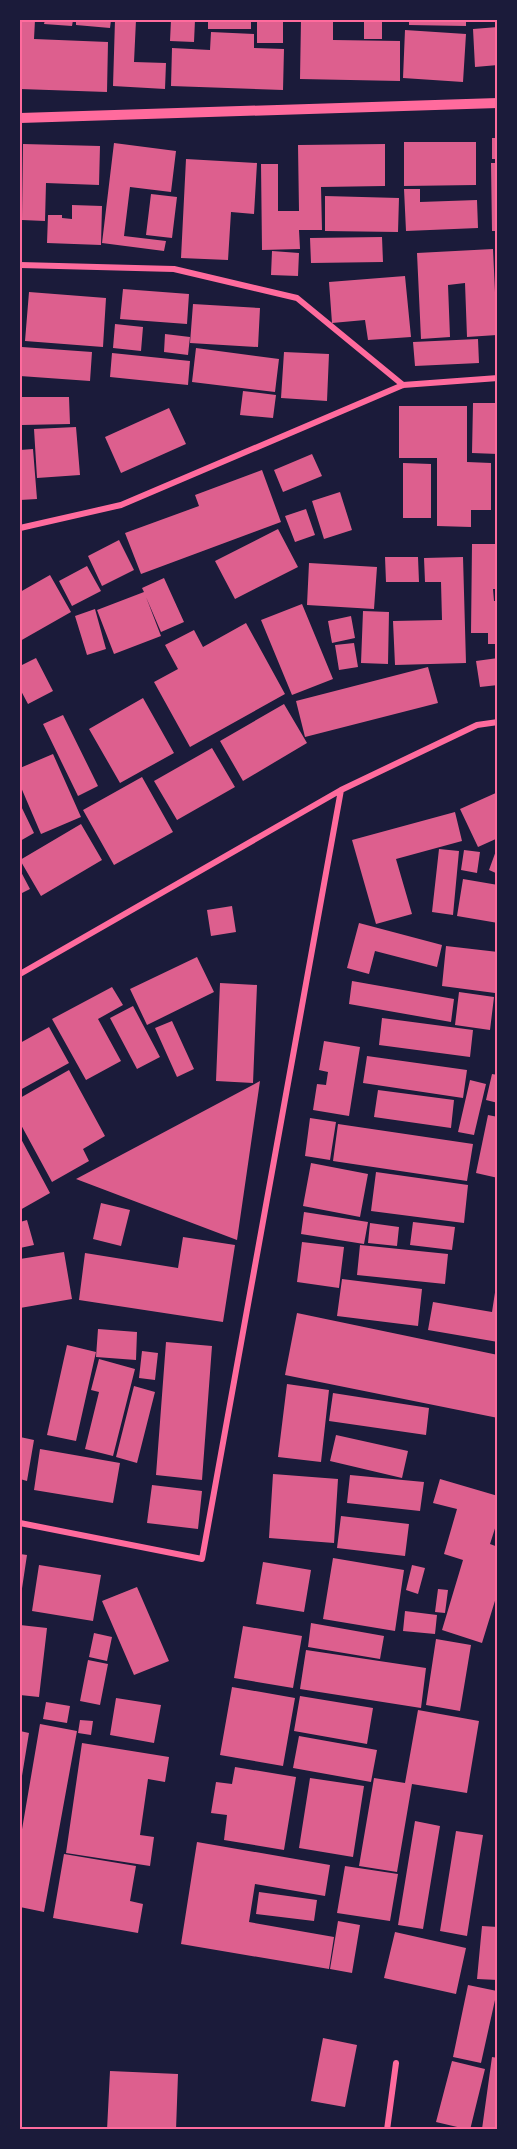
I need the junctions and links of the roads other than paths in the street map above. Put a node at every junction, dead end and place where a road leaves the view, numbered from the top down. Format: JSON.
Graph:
{"nodes":[{"id":1,"x":498,"y":103,"type":"edge"},
{"id":2,"x":20,"y":118,"type":"edge"},
{"id":3,"x":20,"y":265,"type":"edge"},
{"id":4,"x":498,"y":378,"type":"edge"},
{"id":5,"x":403,"y":385,"type":"junction"},
{"id":6,"x":20,"y":528,"type":"edge"},
{"id":7,"x":498,"y":722,"type":"edge"},
{"id":8,"x":340,"y":790,"type":"junction"},
{"id":9,"x":20,"y":974,"type":"edge"},
{"id":10,"x":20,"y":1523,"type":"edge"},
{"id":11,"x":396,"y":2063,"type":"dead end"},
{"id":12,"x":387,"y":2130,"type":"edge"}],
"edges":[{"from":1,"to":2,"type":"street"},
{"from":3,"to":5,"type":"street"},
{"from":4,"to":5,"type":"street"},
{"from":5,"to":6,"type":"street"},
{"from":7,"to":8,"type":"street"},
{"from":8,"to":9,"type":"street"},
{"from":8,"to":10,"type":"street"},
{"from":11,"to":12,"type":"street"}]}
